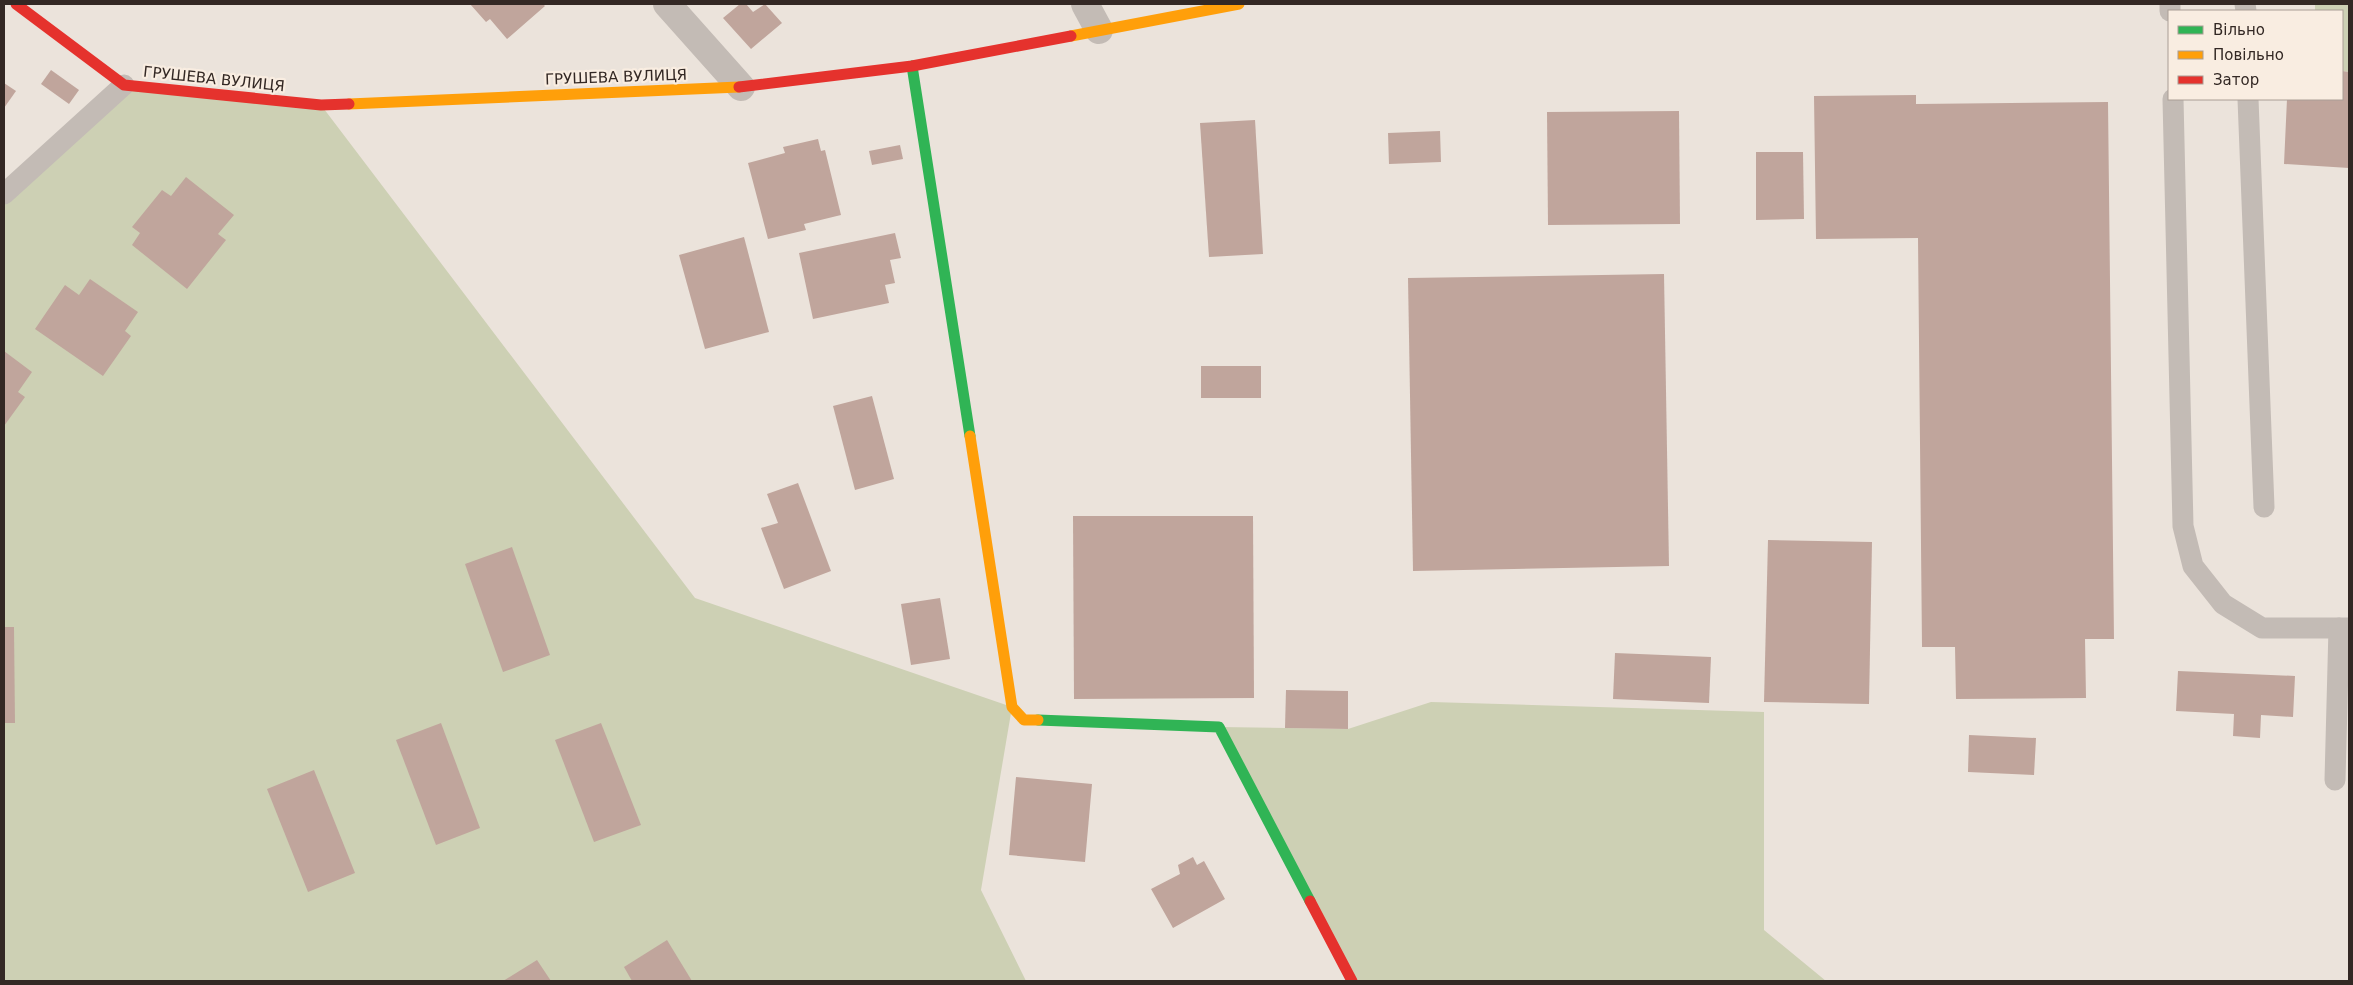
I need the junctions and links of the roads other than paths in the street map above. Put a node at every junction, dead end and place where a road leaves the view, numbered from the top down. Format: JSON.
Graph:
{"nodes":[{"id":1,"x":16,"y":4,"type":"edge"},
{"id":2,"x":667,"y":4,"type":"edge"},
{"id":3,"x":1085,"y":4,"type":"edge"},
{"id":4,"x":1239,"y":4,"type":"edge"},
{"id":5,"x":1099,"y":30,"type":"junction"},
{"id":6,"x":912,"y":66,"type":"junction"},
{"id":7,"x":124,"y":86,"type":"junction"},
{"id":8,"x":741,"y":87,"type":"junction"},
{"id":9,"x":2173,"y":100,"type":"edge"},
{"id":10,"x":2248,"y":100,"type":"edge"},
{"id":11,"x":4,"y":194,"type":"edge"},
{"id":12,"x":2264,"y":507,"type":"dead end"},
{"id":13,"x":2344,"y":628,"type":"edge"},
{"id":14,"x":2336,"y":780,"type":"dead end"},
{"id":15,"x":1352,"y":981,"type":"edge"}],
"edges":[{"from":1,"to":7,"type":"street","name":"ГРУШЕВА ВУЛИЦЯ"},
{"from":2,"to":8,"type":"street"},
{"from":3,"to":5,"type":"street"},
{"from":4,"to":5,"type":"street","name":"ГРУШЕВА ВУЛИЦЯ"},
{"from":5,"to":6,"type":"street","name":"ГРУШЕВА ВУЛИЦЯ"},
{"from":6,"to":8,"type":"street","name":"ГРУШЕВА ВУЛИЦЯ"},
{"from":6,"to":15,"type":"street"},
{"from":7,"to":8,"type":"street","name":"ГРУШЕВА ВУЛИЦЯ"},
{"from":7,"to":11,"type":"lane"},
{"from":9,"to":13,"type":"lane"},
{"from":10,"to":12,"type":"lane"},
{"from":13,"to":14,"type":"lane"}]}
